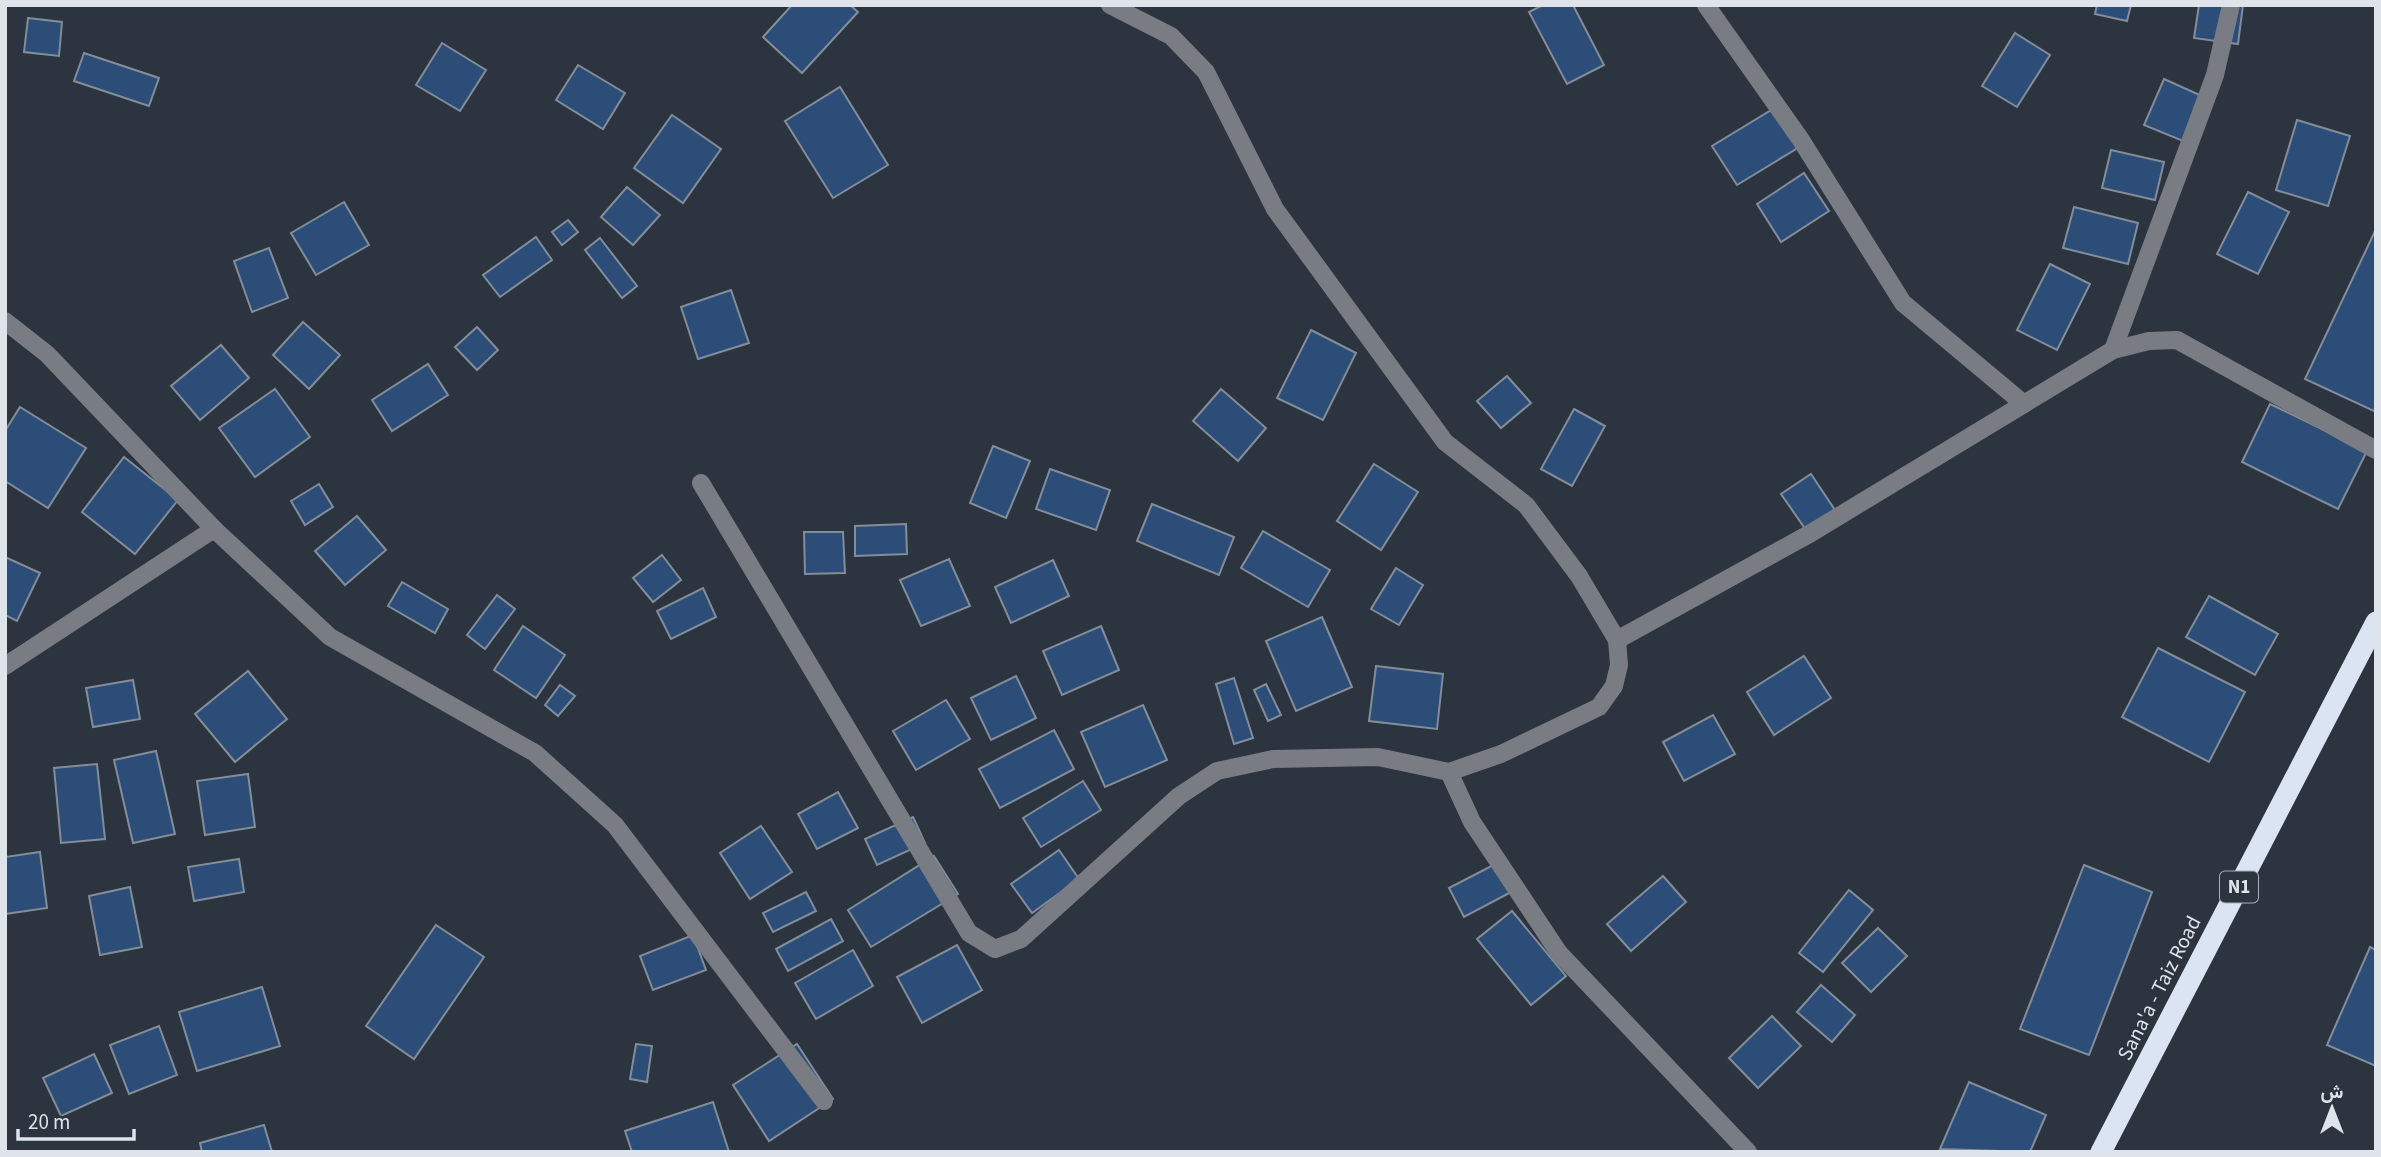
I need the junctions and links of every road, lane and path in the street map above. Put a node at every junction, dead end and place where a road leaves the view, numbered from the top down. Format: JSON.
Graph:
{"nodes":[{"id":1,"x":1110,"y":5,"type":"edge"},
{"id":2,"x":1706,"y":5,"type":"edge"},
{"id":3,"x":2231,"y":5,"type":"edge"},
{"id":4,"x":5,"y":321,"type":"edge"},
{"id":5,"x":2113,"y":350,"type":"junction"},
{"id":6,"x":2024,"y":404,"type":"junction"},
{"id":7,"x":2376,"y":450,"type":"edge"},
{"id":8,"x":702,"y":483,"type":"dead end"},
{"id":9,"x":214,"y":529,"type":"junction"},
{"id":10,"x":2376,"y":622,"type":"edge"},
{"id":11,"x":1617,"y":640,"type":"junction"},
{"id":12,"x":5,"y":666,"type":"edge"},
{"id":13,"x":1449,"y":772,"type":"junction"},
{"id":14,"x":824,"y":1101,"type":"dead end"},
{"id":15,"x":1748,"y":1152,"type":"edge"},
{"id":16,"x":2101,"y":1152,"type":"edge"}],
"edges":[{"from":1,"to":11,"type":"street"},
{"from":2,"to":6,"type":"street"},
{"from":3,"to":5,"type":"street"},
{"from":4,"to":9,"type":"street"},
{"from":5,"to":6,"type":"street"},
{"from":5,"to":7,"type":"street"},
{"from":6,"to":11,"type":"street"},
{"from":8,"to":13,"type":"street"},
{"from":9,"to":12,"type":"street"},
{"from":9,"to":14,"type":"street"},
{"from":10,"to":16,"type":"highway","name":"Sana'a - Taiz Road","number":"N1"},
{"from":11,"to":13,"type":"street"},
{"from":13,"to":15,"type":"street"}]}
